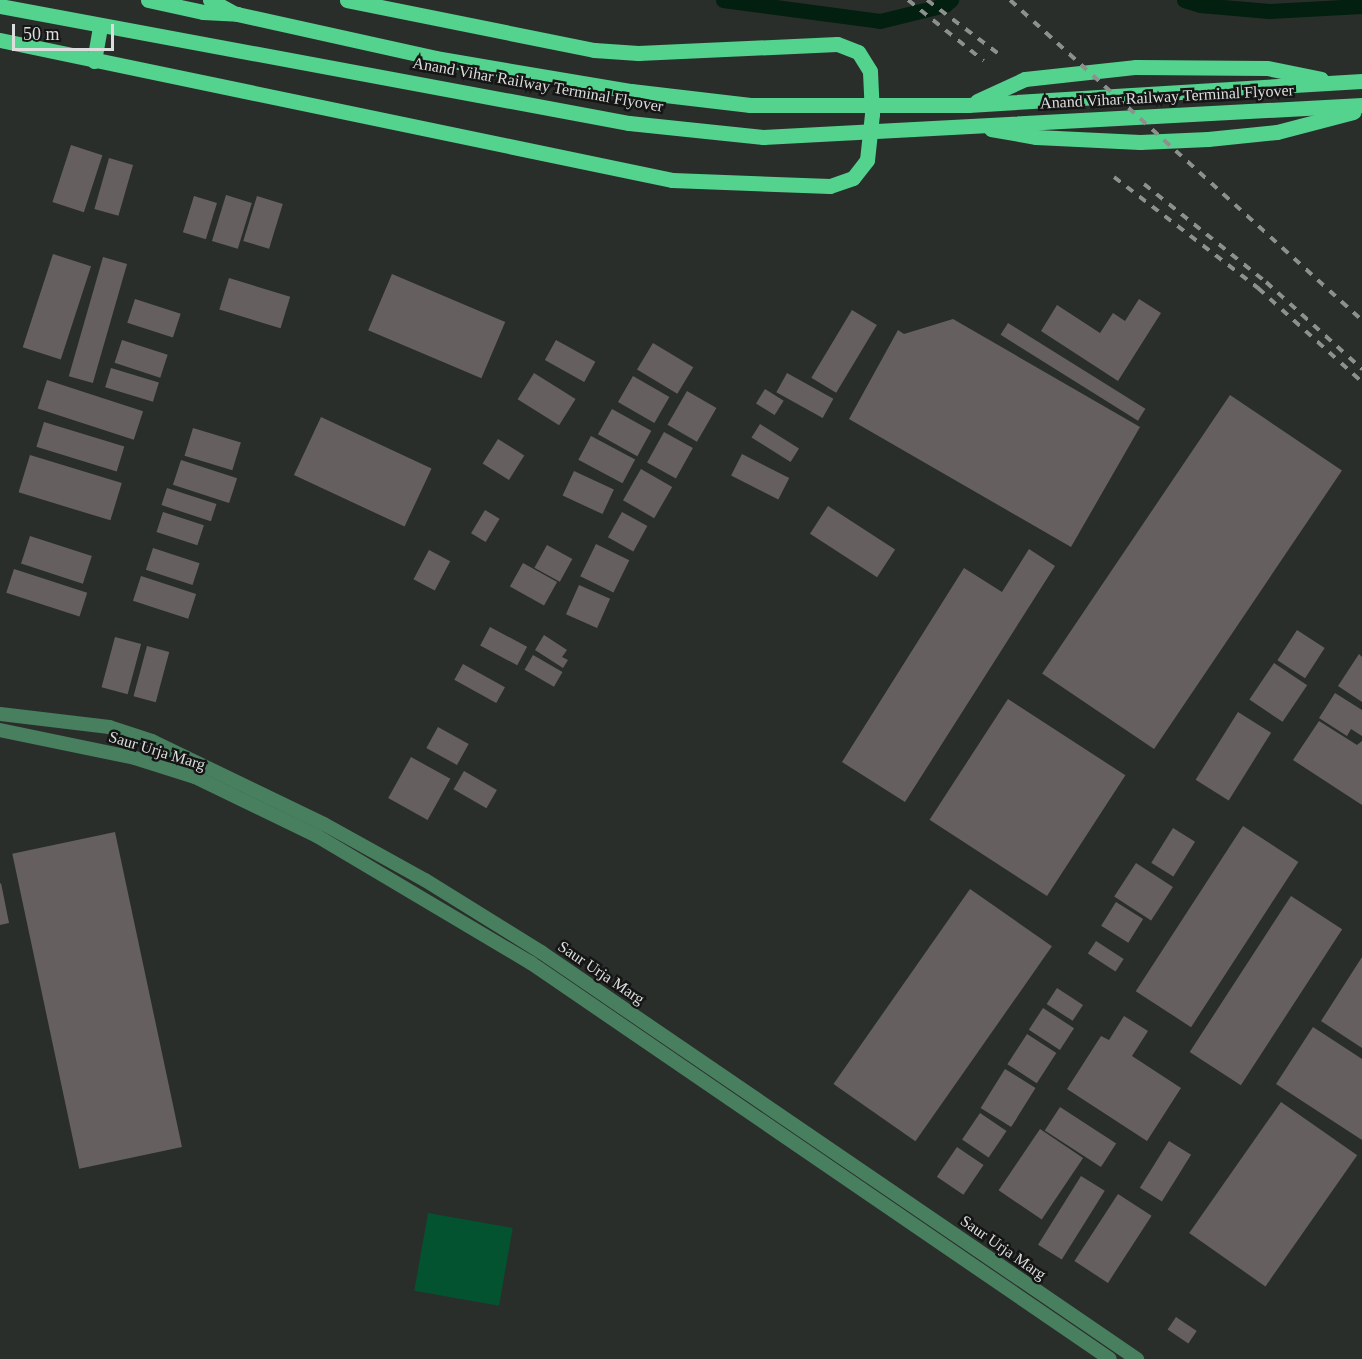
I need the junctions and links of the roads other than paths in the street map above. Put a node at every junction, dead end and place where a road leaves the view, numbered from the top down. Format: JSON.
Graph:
{"nodes":[{"id":1,"x":148,"y":0,"type":"edge"},
{"id":2,"x":210,"y":0,"type":"edge"},
{"id":3,"x":346,"y":0,"type":"edge"},
{"id":4,"x":0,"y":6,"type":"edge"},
{"id":5,"x":237,"y":14,"type":"junction"},
{"id":6,"x":100,"y":26,"type":"junction"},
{"id":7,"x":0,"y":40,"type":"edge"},
{"id":8,"x":94,"y":61,"type":"junction"},
{"id":9,"x":1362,"y":81,"type":"edge"},
{"id":10,"x":1338,"y":83,"type":"junction"},
{"id":11,"x":968,"y":105,"type":"junction"},
{"id":12,"x":1362,"y":105,"type":"edge"},
{"id":13,"x":1362,"y":110,"type":"edge"},
{"id":14,"x":973,"y":126,"type":"junction"},
{"id":15,"x":0,"y":714,"type":"edge"},
{"id":16,"x":0,"y":729,"type":"edge"},
{"id":17,"x":407,"y":870,"type":"junction"},
{"id":18,"x":399,"y":885,"type":"junction"},
{"id":19,"x":1002,"y":1276,"type":"junction"},
{"id":20,"x":1110,"y":1359,"type":"edge"},
{"id":21,"x":1137,"y":1359,"type":"edge"}],
"edges":[{"from":1,"to":5,"type":"main road"},
{"from":2,"to":5,"type":"main road"},
{"from":3,"to":8,"type":"main road"},
{"from":4,"to":6,"type":"main road","name":"Anand Vihar Railway Terminal Flyover"},
{"from":5,"to":11,"type":"main road","name":"Anand Vihar Railway Terminal Flyover"},
{"from":6,"to":8,"type":"main road"},
{"from":6,"to":14,"type":"main road","name":"Anand Vihar Railway Terminal Flyover"},
{"from":7,"to":8,"type":"main road"},
{"from":9,"to":10,"type":"main road","name":"Anand Vihar Railway Terminal Flyover"},
{"from":10,"to":11,"type":"main road","name":"Anand Vihar Railway Terminal Flyover"},
{"from":10,"to":11,"type":"main road","name":"Anand Vihar Railway Terminal Flyover"},
{"from":12,"to":14,"type":"main road","name":"Anand Vihar Railway Terminal Flyover"},
{"from":13,"to":14,"type":"main road","name":"Anand Vihar Railway Terminal Flyover"},
{"from":15,"to":17,"type":"street","name":"Saur Urja Marg"},
{"from":16,"to":18,"type":"street","name":"Saur Urja Marg"},
{"from":17,"to":18,"type":"street"},
{"from":17,"to":19,"type":"street","name":"Saur Urja Marg"},
{"from":18,"to":19,"type":"street","name":"Saur Urja Marg"},
{"from":19,"to":20,"type":"street","name":"Saur Urja Marg"},
{"from":19,"to":21,"type":"street","name":"Saur Urja Marg"}]}
